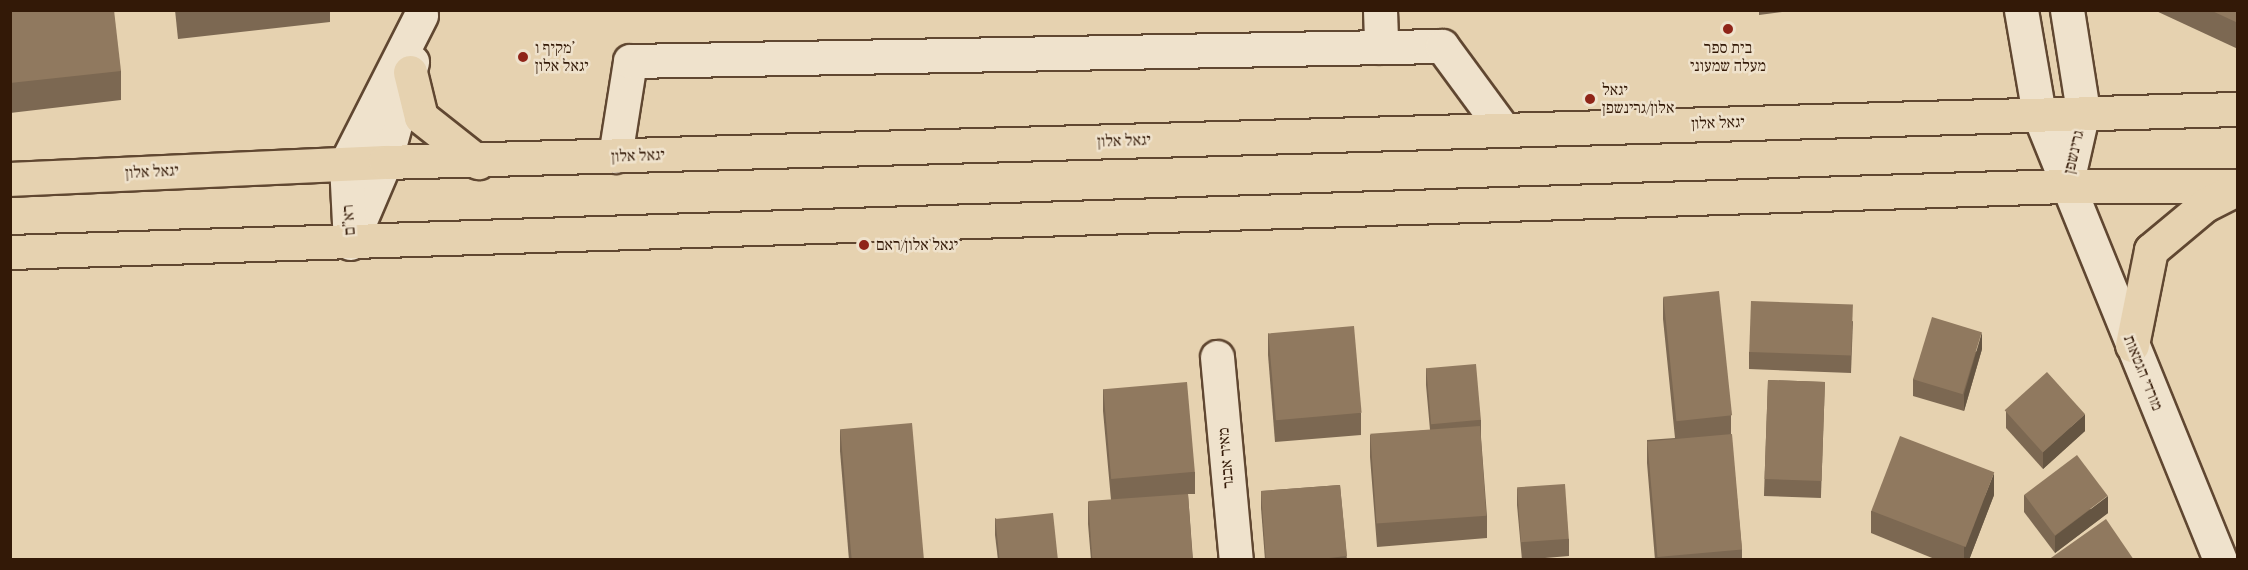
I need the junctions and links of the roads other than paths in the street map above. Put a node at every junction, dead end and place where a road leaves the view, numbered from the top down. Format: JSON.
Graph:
{"nodes":[{"id":1,"x":1380,"y":10,"type":"edge"},
{"id":2,"x":2021,"y":10,"type":"edge"},
{"id":3,"x":2067,"y":10,"type":"edge"},
{"id":4,"x":422,"y":13,"type":"edge"},
{"id":5,"x":1381,"y":47,"type":"junction"},
{"id":6,"x":411,"y":72,"type":"junction"},
{"id":7,"x":2238,"y":109,"type":"edge"},
{"id":8,"x":2083,"y":111,"type":"junction"},
{"id":9,"x":2039,"y":114,"type":"junction"},
{"id":10,"x":1503,"y":129,"type":"junction"},
{"id":11,"x":615,"y":156,"type":"junction"},
{"id":12,"x":385,"y":162,"type":"junction"},
{"id":13,"x":478,"y":162,"type":"junction"},
{"id":14,"x":346,"y":163,"type":"junction"},
{"id":15,"x":10,"y":179,"type":"edge"},
{"id":16,"x":2066,"y":186,"type":"junction"},
{"id":17,"x":2238,"y":187,"type":"edge"},
{"id":18,"x":350,"y":243,"type":"junction"},
{"id":19,"x":10,"y":252,"type":"edge"},
{"id":20,"x":2132,"y":345,"type":"junction"},
{"id":21,"x":1217,"y":357,"type":"dead end"},
{"id":22,"x":1236,"y":560,"type":"edge"},
{"id":23,"x":2220,"y":560,"type":"edge"}],
"edges":[{"from":1,"to":5,"type":"street"},
{"from":2,"to":9,"type":"street","name":"גרינשפן"},
{"from":3,"to":8,"type":"street","name":"גרינשפן"},
{"from":4,"to":6,"type":"street","name":"רא\"ם"},
{"from":4,"to":14,"type":"street","name":"רא\"ם"},
{"from":5,"to":10,"type":"street"},
{"from":5,"to":11,"type":"street"},
{"from":6,"to":12,"type":"street","name":"רא\"ם"},
{"from":6,"to":13,"type":"main road"},
{"from":7,"to":8,"type":"main road","name":"יגאל אלון"},
{"from":8,"to":9,"type":"main road","name":"יגאל אלון"},
{"from":8,"to":16,"type":"street","name":"גרינשפן"},
{"from":9,"to":10,"type":"main road","name":"יגאל אלון"},
{"from":9,"to":16,"type":"street","name":"גרינשפן"},
{"from":10,"to":11,"type":"main road","name":"יגאל אלון"},
{"from":11,"to":13,"type":"main road","name":"יגאל אלון"},
{"from":12,"to":13,"type":"main road","name":"יגאל אלון"},
{"from":12,"to":14,"type":"main road","name":"יגאל אלון"},
{"from":12,"to":18,"type":"street","name":"רא\"ם"},
{"from":14,"to":15,"type":"main road","name":"יגאל אלון"},
{"from":14,"to":18,"type":"street","name":"רא\"ם"},
{"from":16,"to":17,"type":"main road"},
{"from":16,"to":18,"type":"main road"},
{"from":16,"to":20,"type":"street","name":"מורדי הגטאות"},
{"from":17,"to":20,"type":"main road"},
{"from":18,"to":19,"type":"main road"},
{"from":20,"to":23,"type":"street","name":"מורדי הגטאות"},
{"from":21,"to":22,"type":"street","name":"מאיר אבנר"}]}
